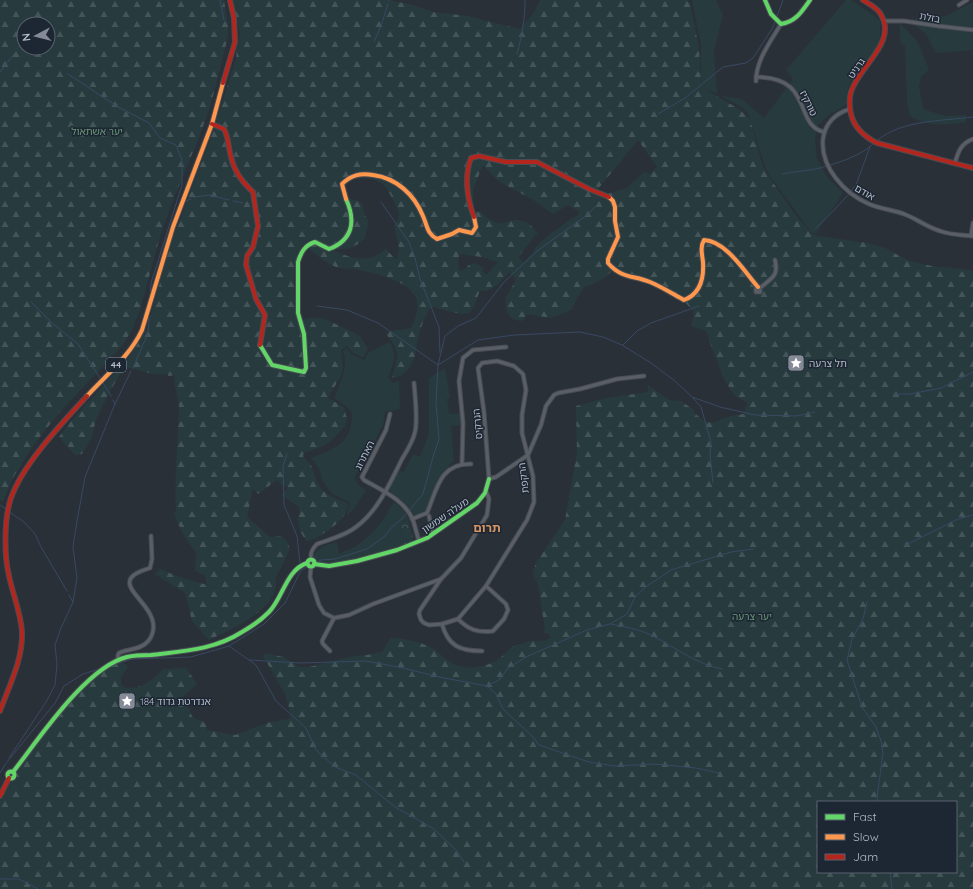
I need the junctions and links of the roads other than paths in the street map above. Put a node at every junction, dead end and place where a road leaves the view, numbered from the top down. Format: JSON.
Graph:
{"nodes":[{"id":1,"x":230,"y":0,"type":"edge"},
{"id":2,"x":765,"y":0,"type":"edge"},
{"id":3,"x":810,"y":0,"type":"edge"},
{"id":4,"x":863,"y":0,"type":"edge"},
{"id":5,"x":967,"y":0,"type":"edge"},
{"id":6,"x":959,"y":5,"type":"dead end"},
{"id":7,"x":884,"y":21,"type":"junction"},
{"id":8,"x":781,"y":24,"type":"junction"},
{"id":9,"x":973,"y":30,"type":"edge"},
{"id":10,"x":850,"y":109,"type":"junction"},
{"id":11,"x":212,"y":124,"type":"junction"},
{"id":12,"x":824,"y":132,"type":"junction"},
{"id":13,"x":973,"y":139,"type":"edge"},
{"id":14,"x":955,"y":163,"type":"junction"},
{"id":15,"x":973,"y":168,"type":"edge"},
{"id":16,"x":973,"y":223,"type":"edge"},
{"id":17,"x":972,"y":236,"type":"edge"},
{"id":18,"x":775,"y":260,"type":"dead end"},
{"id":19,"x":759,"y":288,"type":"joint"},
{"id":20,"x":506,"y":347,"type":"dead end"},
{"id":21,"x":478,"y":368,"type":"joint"},
{"id":22,"x":644,"y":376,"type":"dead end"},
{"id":23,"x":414,"y":383,"type":"dead end"},
{"id":24,"x":390,"y":414,"type":"dead end"},
{"id":25,"x":528,"y":455,"type":"junction"},
{"id":26,"x":462,"y":464,"type":"junction"},
{"id":27,"x":471,"y":464,"type":"dead end"},
{"id":28,"x":489,"y":479,"type":"junction"},
{"id":29,"x":486,"y":491,"type":"junction"},
{"id":30,"x":384,"y":492,"type":"junction"},
{"id":31,"x":429,"y":516,"type":"dead end"},
{"id":32,"x":412,"y":518,"type":"junction"},
{"id":33,"x":433,"y":534,"type":"junction"},
{"id":34,"x":151,"y":536,"type":"dead end"},
{"id":35,"x":419,"y":541,"type":"junction"},
{"id":36,"x":311,"y":560,"type":"joint"},
{"id":37,"x":311,"y":565,"type":"junction"},
{"id":38,"x":441,"y":579,"type":"junction"},
{"id":39,"x":486,"y":586,"type":"junction"},
{"id":40,"x":334,"y":618,"type":"junction"},
{"id":41,"x":458,"y":619,"type":"junction"},
{"id":42,"x":442,"y":624,"type":"junction"},
{"id":43,"x":330,"y":651,"type":"dead end"},
{"id":44,"x":482,"y":651,"type":"dead end"},
{"id":45,"x":118,"y":660,"type":"junction"},
{"id":46,"x":0,"y":711,"type":"edge"},
{"id":47,"x":0,"y":796,"type":"edge"}],
"edges":[{"from":1,"to":11,"type":"main road","number":"44"},
{"from":2,"to":8,"type":"main road"},
{"from":3,"to":8,"type":"main road"},
{"from":4,"to":7,"type":"main road"},
{"from":5,"to":6,"type":"street"},
{"from":7,"to":9,"type":"street","name":"בזלת"},
{"from":7,"to":10,"type":"main road","name":"גרניט"},
{"from":8,"to":12,"type":"street","name":"טורקיז"},
{"from":10,"to":12,"type":"street"},
{"from":10,"to":14,"type":"main road","name":"גרניט"},
{"from":11,"to":19,"type":"main road"},
{"from":11,"to":46,"type":"main road","number":"44"},
{"from":12,"to":17,"type":"street","name":"אודם"},
{"from":13,"to":14,"type":"street"},
{"from":14,"to":15,"type":"main road","name":"גרניט"},
{"from":16,"to":17,"type":"street"},
{"from":18,"to":19,"type":"street"},
{"from":20,"to":26,"type":"street"},
{"from":21,"to":25,"type":"street","name":"הרקפת"},
{"from":21,"to":28,"type":"street","name":"הנרקיס"},
{"from":22,"to":25,"type":"street"},
{"from":23,"to":30,"type":"street"},
{"from":24,"to":30,"type":"street","name":"האתרוג"},
{"from":25,"to":28,"type":"street"},
{"from":25,"to":39,"type":"street","name":"הרקפת"},
{"from":26,"to":27,"type":"street"},
{"from":26,"to":32,"type":"street"},
{"from":28,"to":29,"type":"main road","name":"מעלה שמשון"},
{"from":29,"to":33,"type":"main road","name":"מעלה שמשון"},
{"from":29,"to":38,"type":"street"},
{"from":30,"to":32,"type":"street"},
{"from":30,"to":36,"type":"street"},
{"from":31,"to":33,"type":"street"},
{"from":32,"to":35,"type":"street"},
{"from":33,"to":35,"type":"main road","name":"מעלה שמשון"},
{"from":34,"to":45,"type":"street"},
{"from":35,"to":37,"type":"main road","name":"מעלה שמשון"},
{"from":36,"to":37,"type":"main road"},
{"from":37,"to":40,"type":"street"},
{"from":37,"to":45,"type":"main road"},
{"from":38,"to":40,"type":"street"},
{"from":38,"to":42,"type":"street"},
{"from":39,"to":41,"type":"street","name":"הרקפת"},
{"from":39,"to":41,"type":"street"},
{"from":40,"to":43,"type":"street"},
{"from":41,"to":42,"type":"street"},
{"from":42,"to":44,"type":"street"},
{"from":45,"to":47,"type":"main road"}]}
